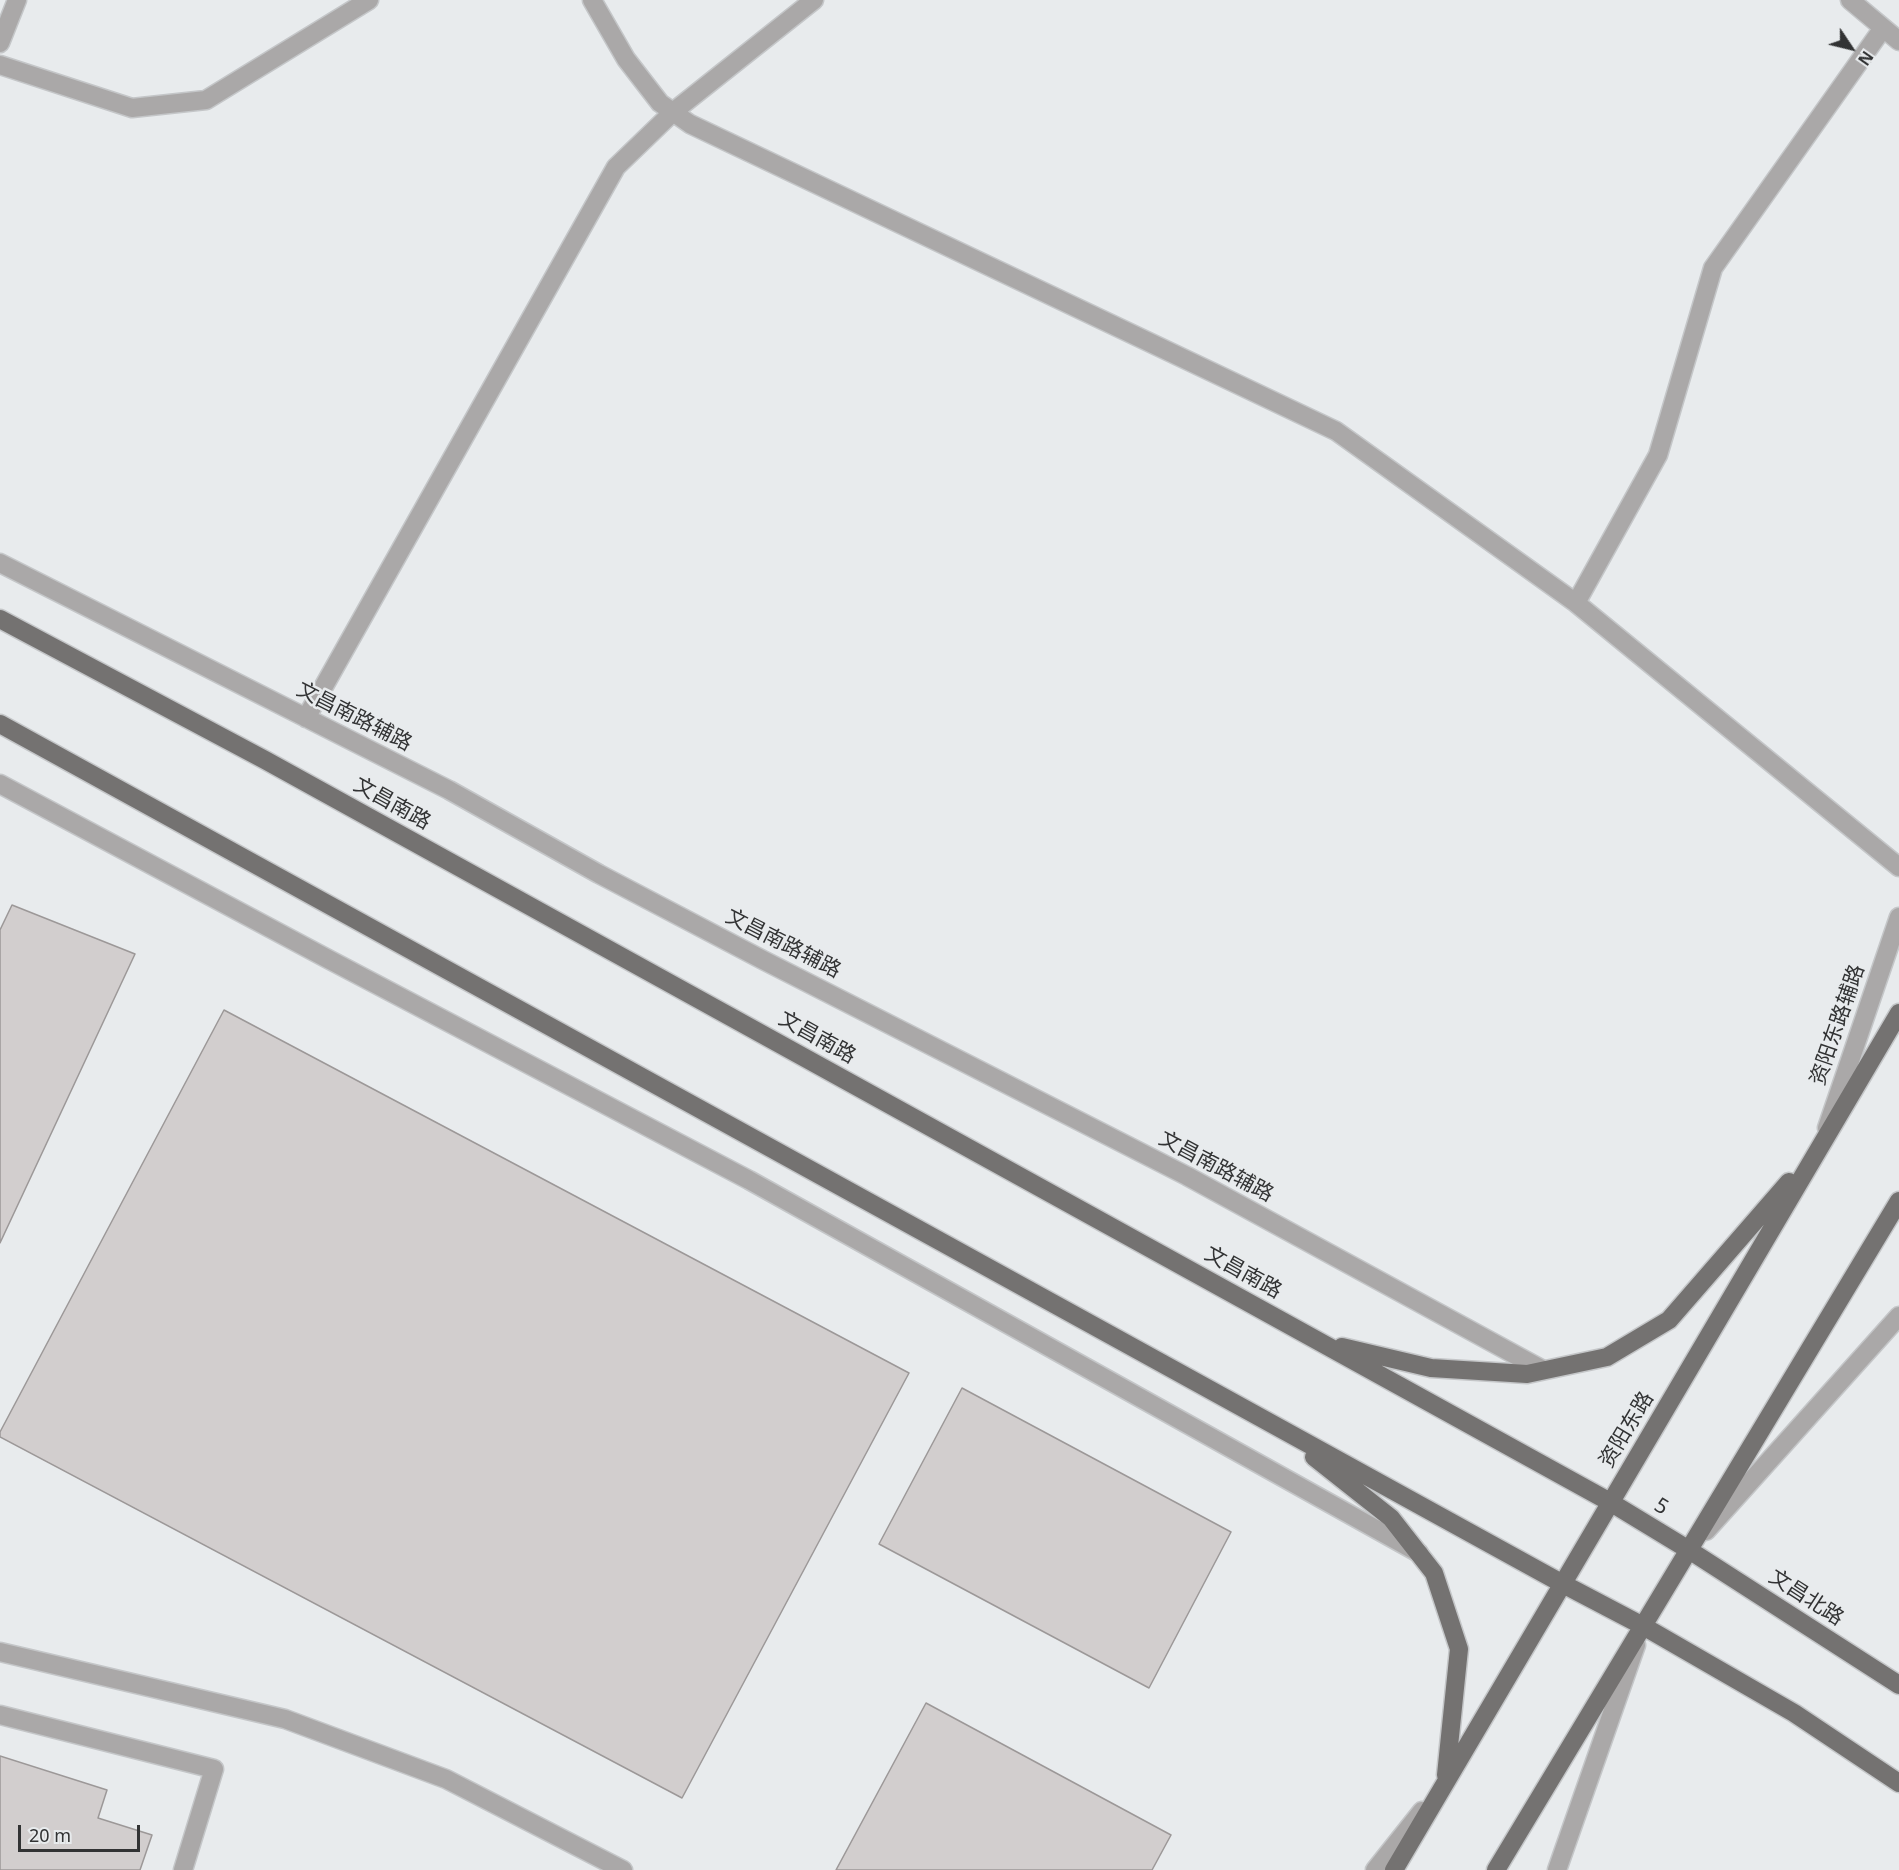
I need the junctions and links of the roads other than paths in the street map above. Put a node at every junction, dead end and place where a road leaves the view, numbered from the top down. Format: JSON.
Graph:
{"nodes":[{"id":1,"x":17,"y":0,"type":"edge"},
{"id":2,"x":369,"y":0,"type":"edge"},
{"id":3,"x":592,"y":0,"type":"edge"},
{"id":4,"x":814,"y":0,"type":"edge"},
{"id":5,"x":1850,"y":0,"type":"edge"},
{"id":6,"x":1883,"y":28,"type":"junction"},
{"id":7,"x":1899,"y":41,"type":"edge"},
{"id":8,"x":0,"y":43,"type":"edge"},
{"id":9,"x":0,"y":65,"type":"edge"},
{"id":10,"x":673,"y":112,"type":"junction"},
{"id":11,"x":0,"y":563,"type":"edge"},
{"id":12,"x":1576,"y":603,"type":"junction"},
{"id":13,"x":0,"y":619,"type":"edge"},
{"id":14,"x":306,"y":718,"type":"junction"},
{"id":15,"x":0,"y":724,"type":"edge"},
{"id":16,"x":0,"y":784,"type":"edge"},
{"id":17,"x":1899,"y":867,"type":"edge"},
{"id":18,"x":1899,"y":917,"type":"edge"},
{"id":19,"x":1899,"y":1013,"type":"edge"},
{"id":20,"x":1820,"y":1147,"type":"junction"},
{"id":21,"x":1899,"y":1202,"type":"edge"},
{"id":22,"x":1899,"y":1316,"type":"edge"},
{"id":23,"x":1320,"y":1342,"type":"junction"},
{"id":24,"x":1544,"y":1370,"type":"junction"},
{"id":25,"x":1272,"y":1425,"type":"junction"},
{"id":26,"x":1610,"y":1502,"type":"junction"},
{"id":27,"x":1689,"y":1550,"type":"junction"},
{"id":28,"x":1419,"y":1553,"type":"junction"},
{"id":29,"x":1563,"y":1584,"type":"junction"},
{"id":30,"x":1643,"y":1626,"type":"junction"},
{"id":31,"x":0,"y":1652,"type":"edge"},
{"id":32,"x":1899,"y":1685,"type":"edge"},
{"id":33,"x":0,"y":1715,"type":"edge"},
{"id":34,"x":1446,"y":1782,"type":"junction"},
{"id":35,"x":1899,"y":1783,"type":"edge"},
{"id":36,"x":183,"y":1870,"type":"edge"},
{"id":37,"x":623,"y":1870,"type":"edge"},
{"id":38,"x":1375,"y":1870,"type":"edge"},
{"id":39,"x":1394,"y":1870,"type":"edge"},
{"id":40,"x":1496,"y":1870,"type":"edge"},
{"id":41,"x":1557,"y":1870,"type":"edge"}],
"edges":[{"from":1,"to":8,"type":"street"},
{"from":2,"to":9,"type":"street"},
{"from":3,"to":10,"type":"street"},
{"from":4,"to":10,"type":"street"},
{"from":5,"to":6,"type":"street"},
{"from":6,"to":7,"type":"street"},
{"from":6,"to":12,"type":"street"},
{"from":10,"to":12,"type":"street"},
{"from":10,"to":14,"type":"street"},
{"from":11,"to":14,"type":"street","name":"文昌南路辅路"},
{"from":12,"to":17,"type":"street"},
{"from":13,"to":23,"type":"main road","name":"文昌南路"},
{"from":14,"to":24,"type":"street","name":"文昌南路辅路"},
{"from":15,"to":25,"type":"main road"},
{"from":16,"to":28,"type":"street"},
{"from":18,"to":20,"type":"street","name":"资阳东路辅路"},
{"from":19,"to":20,"type":"main road","name":"资阳东路"},
{"from":20,"to":24,"type":"main road"},
{"from":20,"to":26,"type":"main road","name":"资阳东路"},
{"from":21,"to":27,"type":"main road"},
{"from":22,"to":27,"type":"street"},
{"from":23,"to":24,"type":"main road"},
{"from":23,"to":26,"type":"main road","name":"文昌南路"},
{"from":25,"to":28,"type":"main road"},
{"from":25,"to":29,"type":"main road"},
{"from":26,"to":27,"type":"main road","name":"5"},
{"from":26,"to":29,"type":"main road","name":"资阳东路"},
{"from":27,"to":30,"type":"main road"},
{"from":27,"to":32,"type":"main road","name":"文昌北路"},
{"from":28,"to":34,"type":"main road"},
{"from":29,"to":30,"type":"main road"},
{"from":29,"to":34,"type":"main road","name":"资阳东路"},
{"from":30,"to":35,"type":"main road"},
{"from":30,"to":40,"type":"main road"},
{"from":30,"to":41,"type":"street"},
{"from":31,"to":37,"type":"street"},
{"from":33,"to":36,"type":"street"},
{"from":34,"to":38,"type":"street"},
{"from":34,"to":39,"type":"main road","name":"资阳东路"}]}
